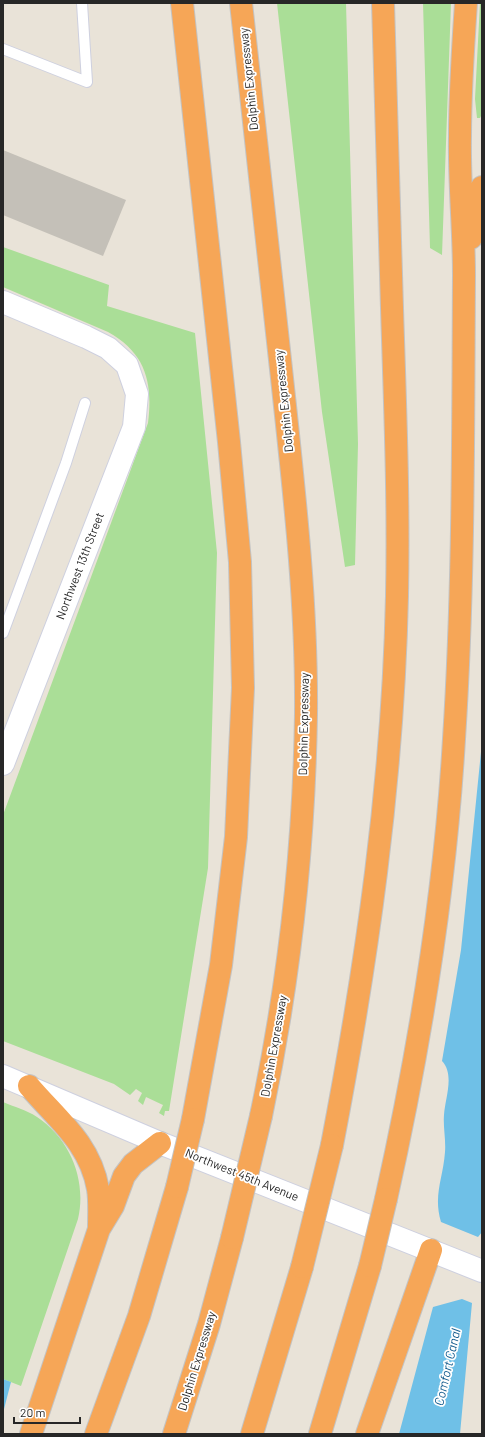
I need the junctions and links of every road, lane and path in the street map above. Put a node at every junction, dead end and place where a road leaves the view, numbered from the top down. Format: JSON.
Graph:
{"nodes":[{"id":1,"x":82,"y":3,"type":"edge"},
{"id":2,"x":182,"y":3,"type":"edge"},
{"id":3,"x":241,"y":3,"type":"edge"},
{"id":4,"x":383,"y":3,"type":"edge"},
{"id":5,"x":466,"y":3,"type":"edge"},
{"id":6,"x":4,"y":52,"type":"edge"},
{"id":7,"x":482,"y":187,"type":"edge"},
{"id":8,"x":464,"y":271,"type":"junction"},
{"id":9,"x":3,"y":302,"type":"edge"},
{"id":10,"x":85,"y":403,"type":"dead end"},
{"id":11,"x":3,"y":633,"type":"edge"},
{"id":12,"x":3,"y":764,"type":"edge"},
{"id":13,"x":3,"y":1076,"type":"edge"},
{"id":14,"x":29,"y":1086,"type":"junction"},
{"id":15,"x":160,"y":1143,"type":"junction"},
{"id":16,"x":99,"y":1229,"type":"junction"},
{"id":17,"x":431,"y":1250,"type":"junction"},
{"id":18,"x":482,"y":1271,"type":"edge"},
{"id":19,"x":31,"y":1434,"type":"edge"},
{"id":20,"x":96,"y":1434,"type":"edge"},
{"id":21,"x":174,"y":1434,"type":"edge"},
{"id":22,"x":252,"y":1434,"type":"edge"},
{"id":23,"x":320,"y":1434,"type":"edge"},
{"id":24,"x":368,"y":1434,"type":"edge"}],
"edges":[{"from":1,"to":6,"type":"lane"},
{"from":2,"to":20,"type":"highway","bridge":true},
{"from":3,"to":21,"type":"highway","name":"Dolphin Expressway","bridge":true},
{"from":4,"to":22,"type":"highway","bridge":true},
{"from":5,"to":8,"type":"highway"},
{"from":7,"to":8,"type":"highway"},
{"from":8,"to":23,"type":"highway","bridge":true},
{"from":9,"to":12,"type":"street","name":"Northwest 13th Street"},
{"from":10,"to":11,"type":"lane"},
{"from":13,"to":14,"type":"street","name":"Northwest 45th Avenue"},
{"from":14,"to":15,"type":"street","name":"Northwest 45th Avenue"},
{"from":14,"to":16,"type":"highway"},
{"from":15,"to":16,"type":"highway"},
{"from":15,"to":17,"type":"street","name":"Northwest 45th Avenue"},
{"from":16,"to":19,"type":"highway"},
{"from":17,"to":18,"type":"street","name":"Northwest 45th Avenue"},
{"from":17,"to":24,"type":"highway"}]}
